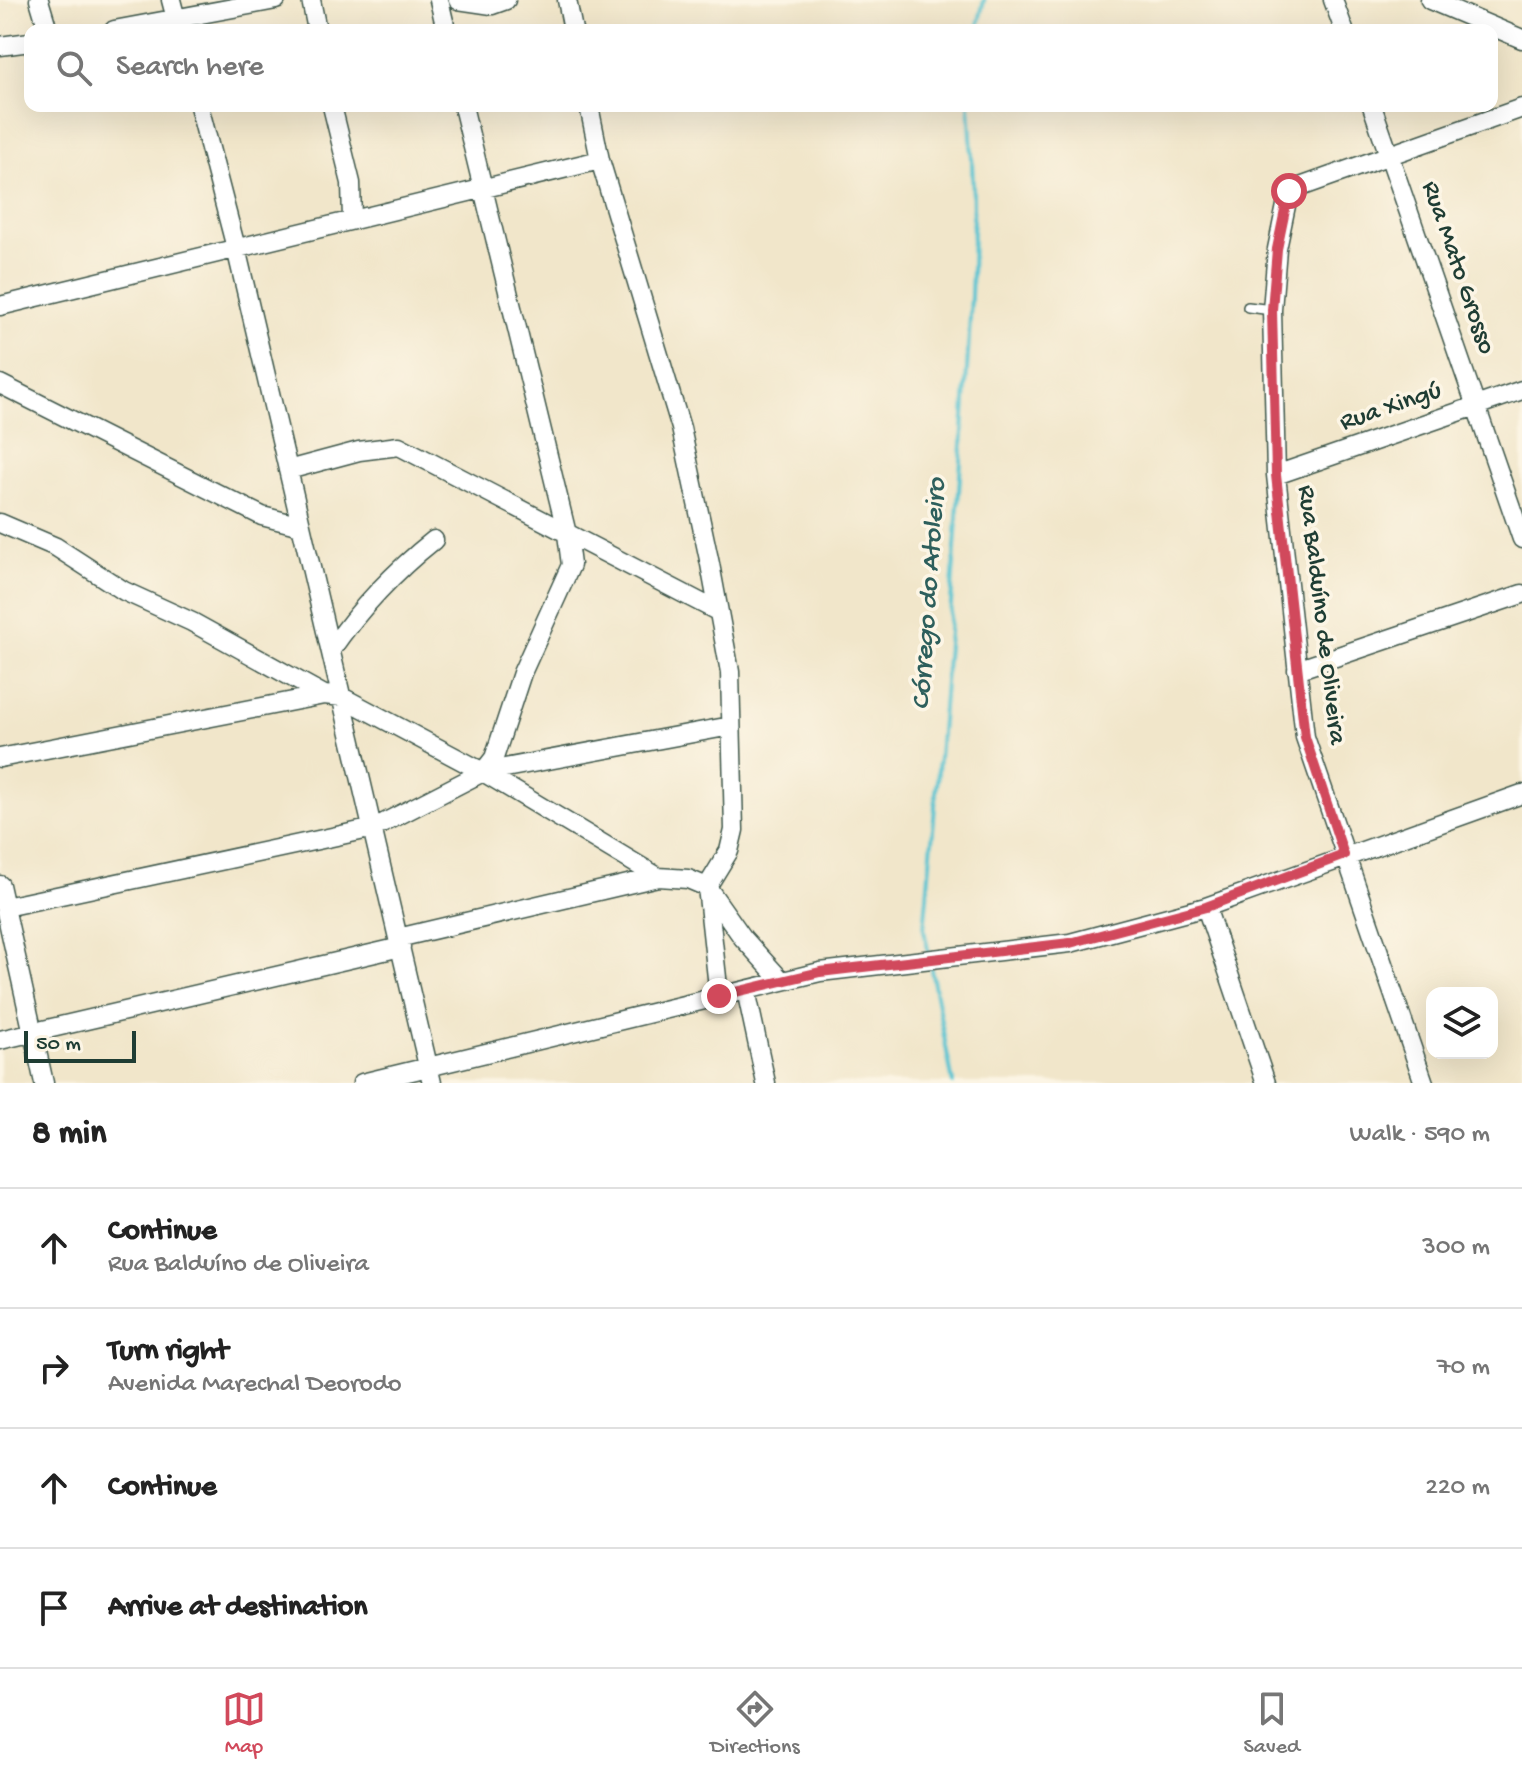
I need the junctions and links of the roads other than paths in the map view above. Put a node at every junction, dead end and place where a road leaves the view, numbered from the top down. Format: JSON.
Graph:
{"nodes":[{"id":1,"x":39,"y":0,"type":"edge"},
{"id":2,"x":171,"y":0,"type":"edge"},
{"id":3,"x":276,"y":0,"type":"edge"},
{"id":4,"x":311,"y":0,"type":"edge"},
{"id":5,"x":439,"y":0,"type":"edge"},
{"id":6,"x":458,"y":0,"type":"edge"},
{"id":7,"x":506,"y":0,"type":"edge"},
{"id":8,"x":567,"y":0,"type":"edge"},
{"id":9,"x":1333,"y":0,"type":"edge"},
{"id":10,"x":1430,"y":0,"type":"edge"},
{"id":11,"x":46,"y":24,"type":"edge"},
{"id":12,"x":177,"y":24,"type":"edge"},
{"id":13,"x":186,"y":24,"type":"edge"},
{"id":14,"x":316,"y":24,"type":"edge"},
{"id":15,"x":445,"y":24,"type":"edge"},
{"id":16,"x":572,"y":24,"type":"edge"},
{"id":17,"x":1342,"y":24,"type":"edge"},
{"id":18,"x":1487,"y":24,"type":"edge"},
{"id":19,"x":1498,"y":29,"type":"edge"},
{"id":20,"x":1522,"y":39,"type":"edge"},
{"id":21,"x":24,"y":43,"type":"edge"},
{"id":22,"x":0,"y":46,"type":"edge"},
{"id":23,"x":1522,"y":108,"type":"edge"},
{"id":24,"x":201,"y":112,"type":"edge"},
{"id":25,"x":333,"y":112,"type":"edge"},
{"id":26,"x":464,"y":112,"type":"edge"},
{"id":27,"x":590,"y":112,"type":"edge"},
{"id":28,"x":1374,"y":112,"type":"edge"},
{"id":29,"x":1389,"y":155,"type":"junction"},
{"id":30,"x":600,"y":160,"type":"junction"},
{"id":31,"x":482,"y":189,"type":"junction"},
{"id":32,"x":352,"y":220,"type":"junction"},
{"id":33,"x":236,"y":248,"type":"junction"},
{"id":34,"x":0,"y":306,"type":"edge"},
{"id":35,"x":1248,"y":307,"type":"dead end"},
{"id":36,"x":1272,"y":310,"type":"junction"},
{"id":37,"x":0,"y":384,"type":"edge"},
{"id":38,"x":1522,"y":390,"type":"edge"},
{"id":39,"x":1477,"y":406,"type":"junction"},
{"id":40,"x":288,"y":470,"type":"junction"},
{"id":41,"x":1276,"y":475,"type":"junction"},
{"id":42,"x":0,"y":523,"type":"edge"},
{"id":43,"x":301,"y":526,"type":"junction"},
{"id":44,"x":567,"y":534,"type":"junction"},
{"id":45,"x":1522,"y":539,"type":"edge"},
{"id":46,"x":434,"y":540,"type":"dead end"},
{"id":47,"x":710,"y":564,"type":"junction"},
{"id":48,"x":685,"y":593,"type":"junction"},
{"id":49,"x":1522,"y":594,"type":"edge"},
{"id":50,"x":719,"y":612,"type":"junction"},
{"id":51,"x":331,"y":650,"type":"junction"},
{"id":52,"x":1297,"y":670,"type":"junction"},
{"id":53,"x":333,"y":696,"type":"junction"},
{"id":54,"x":731,"y":726,"type":"junction"},
{"id":55,"x":0,"y":758,"type":"edge"},
{"id":56,"x":483,"y":772,"type":"junction"},
{"id":57,"x":1522,"y":794,"type":"edge"},
{"id":58,"x":374,"y":828,"type":"junction"},
{"id":59,"x":1344,"y":855,"type":"junction"},
{"id":60,"x":658,"y":877,"type":"junction"},
{"id":61,"x":0,"y":885,"type":"edge"},
{"id":62,"x":707,"y":887,"type":"junction"},
{"id":63,"x":5,"y":907,"type":"junction"},
{"id":64,"x":1206,"y":907,"type":"junction"},
{"id":65,"x":400,"y":943,"type":"junction"},
{"id":66,"x":782,"y":981,"type":"junction"},
{"id":67,"x":746,"y":990,"type":"junction"},
{"id":68,"x":719,"y":996,"type":"junction"},
{"id":69,"x":33,"y":1033,"type":"junction"},
{"id":70,"x":0,"y":1040,"type":"edge"},
{"id":71,"x":430,"y":1075,"type":"edge"},
{"id":72,"x":44,"y":1083,"type":"edge"},
{"id":73,"x":362,"y":1083,"type":"edge"},
{"id":74,"x":766,"y":1083,"type":"edge"},
{"id":75,"x":1266,"y":1083,"type":"edge"},
{"id":76,"x":1424,"y":1083,"type":"edge"}],
"edges":[{"from":1,"to":11,"type":"street"},
{"from":2,"to":12,"type":"street"},
{"from":3,"to":13,"type":"street"},
{"from":4,"to":14,"type":"street"},
{"from":5,"to":15,"type":"street"},
{"from":6,"to":7,"type":"street"},
{"from":8,"to":16,"type":"street"},
{"from":9,"to":17,"type":"street"},
{"from":10,"to":18,"type":"street"},
{"from":19,"to":20,"type":"street"},
{"from":21,"to":22,"type":"street"},
{"from":23,"to":29,"type":"street","name":"Rua Balduíno de Oliveira"},
{"from":24,"to":33,"type":"street"},
{"from":25,"to":32,"type":"street"},
{"from":26,"to":31,"type":"street"},
{"from":27,"to":30,"type":"street"},
{"from":28,"to":29,"type":"street","name":"Rua Mato Grosso"},
{"from":29,"to":36,"type":"street","name":"Rua Balduíno de Oliveira"},
{"from":29,"to":39,"type":"street","name":"Rua Mato Grosso"},
{"from":30,"to":31,"type":"street"},
{"from":30,"to":47,"type":"street"},
{"from":31,"to":32,"type":"street"},
{"from":31,"to":44,"type":"street"},
{"from":32,"to":33,"type":"street"},
{"from":33,"to":34,"type":"street"},
{"from":33,"to":40,"type":"street"},
{"from":35,"to":36,"type":"lane"},
{"from":36,"to":41,"type":"street","name":"Rua Balduíno de Oliveira"},
{"from":37,"to":43,"type":"street"},
{"from":38,"to":39,"type":"street","name":"Rua Xingú"},
{"from":39,"to":41,"type":"street","name":"Rua Xingú"},
{"from":39,"to":45,"type":"street","name":"Rua Mato Grosso"},
{"from":40,"to":43,"type":"street"},
{"from":40,"to":44,"type":"street"},
{"from":41,"to":52,"type":"street","name":"Rua Balduíno de Oliveira"},
{"from":42,"to":53,"type":"street"},
{"from":43,"to":51,"type":"street"},
{"from":44,"to":48,"type":"street"},
{"from":44,"to":56,"type":"street"},
{"from":46,"to":51,"type":"street"},
{"from":47,"to":48,"type":"street"},
{"from":47,"to":50,"type":"street"},
{"from":48,"to":50,"type":"street"},
{"from":49,"to":52,"type":"street"},
{"from":50,"to":54,"type":"street"},
{"from":51,"to":53,"type":"street"},
{"from":52,"to":59,"type":"street","name":"Rua Balduíno de Oliveira"},
{"from":53,"to":55,"type":"street"},
{"from":53,"to":56,"type":"street"},
{"from":53,"to":58,"type":"street"},
{"from":54,"to":56,"type":"street"},
{"from":54,"to":62,"type":"street"},
{"from":56,"to":58,"type":"street"},
{"from":56,"to":60,"type":"street"},
{"from":57,"to":59,"type":"street"},
{"from":58,"to":63,"type":"street"},
{"from":58,"to":65,"type":"street"},
{"from":59,"to":64,"type":"street"},
{"from":59,"to":76,"type":"street","name":"Rua Balduíno de Oliveira"},
{"from":60,"to":62,"type":"street"},
{"from":60,"to":65,"type":"street"},
{"from":61,"to":63,"type":"street"},
{"from":62,"to":66,"type":"street"},
{"from":62,"to":68,"type":"street"},
{"from":63,"to":69,"type":"street"},
{"from":64,"to":66,"type":"street"},
{"from":64,"to":75,"type":"street"},
{"from":65,"to":69,"type":"street"},
{"from":65,"to":71,"type":"street"},
{"from":66,"to":67,"type":"street"},
{"from":67,"to":68,"type":"street"},
{"from":67,"to":74,"type":"street"},
{"from":68,"to":71,"type":"street"},
{"from":69,"to":70,"type":"street"},
{"from":69,"to":72,"type":"street"},
{"from":71,"to":73,"type":"street"}]}
